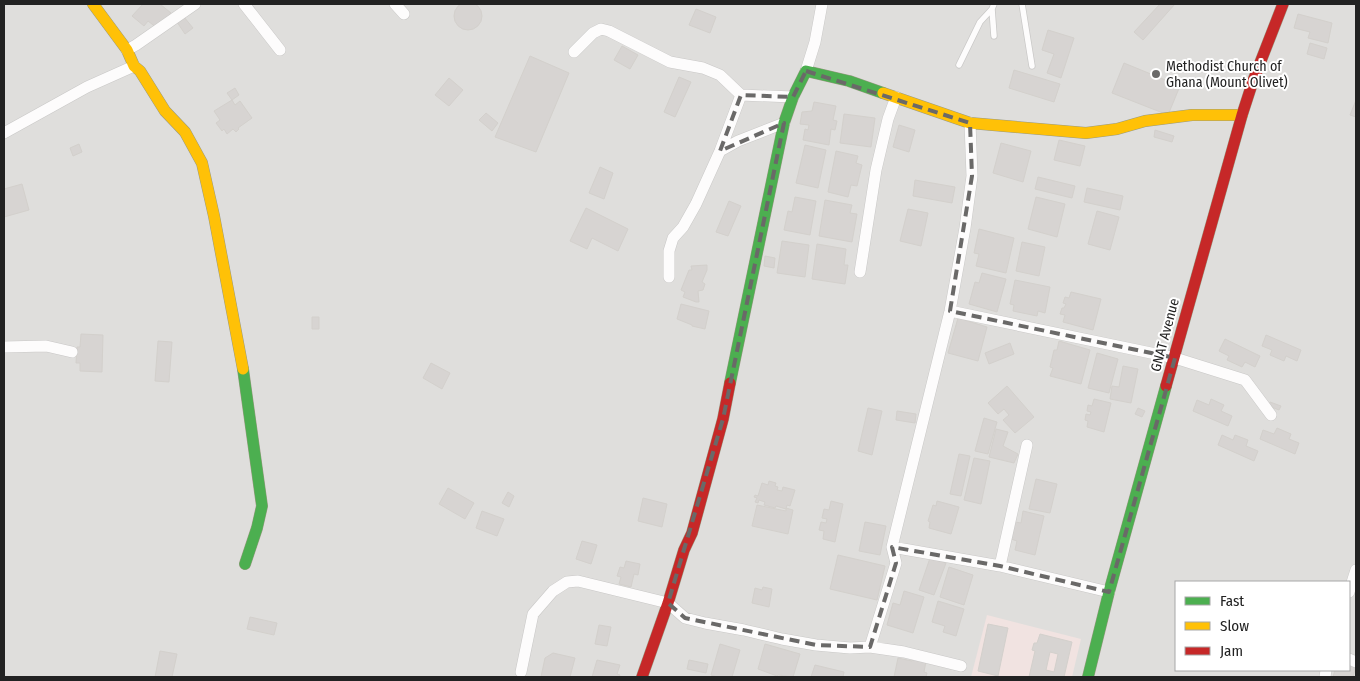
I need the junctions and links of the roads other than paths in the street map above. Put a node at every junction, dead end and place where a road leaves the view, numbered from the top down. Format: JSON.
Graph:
{"nodes":[{"id":1,"x":94,"y":4,"type":"edge"},
{"id":2,"x":194,"y":4,"type":"edge"},
{"id":3,"x":244,"y":4,"type":"edge"},
{"id":4,"x":394,"y":4,"type":"edge"},
{"id":5,"x":822,"y":4,"type":"edge"},
{"id":6,"x":1022,"y":4,"type":"edge"},
{"id":7,"x":1283,"y":4,"type":"edge"},
{"id":8,"x":993,"y":6,"type":"edge"},
{"id":9,"x":404,"y":14,"type":"dead end"},
{"id":10,"x":994,"y":36,"type":"dead end"},
{"id":11,"x":127,"y":50,"type":"junction"},
{"id":12,"x":280,"y":50,"type":"dead end"},
{"id":13,"x":574,"y":52,"type":"dead end"},
{"id":14,"x":959,"y":65,"type":"dead end"},
{"id":15,"x":134,"y":66,"type":"junction"},
{"id":16,"x":1032,"y":66,"type":"dead end"},
{"id":17,"x":806,"y":70,"type":"junction"},
{"id":18,"x":742,"y":95,"type":"junction"},
{"id":19,"x":793,"y":97,"type":"junction"},
{"id":20,"x":896,"y":97,"type":"junction"},
{"id":21,"x":1242,"y":115,"type":"junction"},
{"id":22,"x":970,"y":122,"type":"junction"},
{"id":23,"x":784,"y":123,"type":"junction"},
{"id":24,"x":4,"y":133,"type":"edge"},
{"id":25,"x":720,"y":151,"type":"junction"},
{"id":26,"x":860,"y":272,"type":"dead end"},
{"id":27,"x":669,"y":277,"type":"dead end"},
{"id":28,"x":950,"y":312,"type":"junction"},
{"id":29,"x":4,"y":347,"type":"edge"},
{"id":30,"x":72,"y":352,"type":"dead end"},
{"id":31,"x":1175,"y":358,"type":"junction"},
{"id":32,"x":1271,"y":415,"type":"dead end"},
{"id":33,"x":1027,"y":445,"type":"dead end"},
{"id":34,"x":892,"y":547,"type":"junction"},
{"id":35,"x":245,"y":564,"type":"dead end"},
{"id":36,"x":1000,"y":566,"type":"junction"},
{"id":37,"x":1356,"y":570,"type":"edge"},
{"id":38,"x":1350,"y":589,"type":"edge"},
{"id":39,"x":1109,"y":592,"type":"junction"},
{"id":40,"x":668,"y":603,"type":"junction"},
{"id":41,"x":870,"y":647,"type":"junction"},
{"id":42,"x":961,"y":666,"type":"dead end"},
{"id":43,"x":521,"y":672,"type":"dead end"},
{"id":44,"x":642,"y":677,"type":"edge"},
{"id":45,"x":1088,"y":677,"type":"edge"}],
"edges":[{"from":1,"to":11,"type":"street"},
{"from":2,"to":11,"type":"street"},
{"from":3,"to":12,"type":"street"},
{"from":4,"to":9,"type":"street"},
{"from":5,"to":17,"type":"street"},
{"from":6,"to":16,"type":"lane"},
{"from":7,"to":21,"type":"street","name":"GNAT Avenue"},
{"from":8,"to":10,"type":"lane"},
{"from":8,"to":14,"type":"lane"},
{"from":11,"to":15,"type":"street"},
{"from":13,"to":18,"type":"street"},
{"from":15,"to":24,"type":"street"},
{"from":15,"to":35,"type":"street"},
{"from":17,"to":19,"type":"street"},
{"from":17,"to":20,"type":"street"},
{"from":18,"to":19,"type":"street"},
{"from":18,"to":25,"type":"street"},
{"from":19,"to":23,"type":"street"},
{"from":20,"to":22,"type":"street"},
{"from":20,"to":26,"type":"street"},
{"from":21,"to":22,"type":"street"},
{"from":21,"to":31,"type":"street","name":"GNAT Avenue"},
{"from":22,"to":28,"type":"street"},
{"from":23,"to":25,"type":"street"},
{"from":23,"to":40,"type":"street"},
{"from":25,"to":27,"type":"street"},
{"from":28,"to":31,"type":"street"},
{"from":28,"to":34,"type":"street"},
{"from":29,"to":30,"type":"street"},
{"from":31,"to":32,"type":"street"},
{"from":31,"to":39,"type":"street","name":"GNAT Avenue"},
{"from":33,"to":36,"type":"street"},
{"from":34,"to":36,"type":"street"},
{"from":34,"to":41,"type":"street"},
{"from":36,"to":39,"type":"street"},
{"from":37,"to":38,"type":"street"},
{"from":39,"to":45,"type":"street","name":"GNAT Avenue"},
{"from":40,"to":41,"type":"street"},
{"from":40,"to":43,"type":"street"},
{"from":40,"to":44,"type":"street"},
{"from":41,"to":42,"type":"street"}]}
